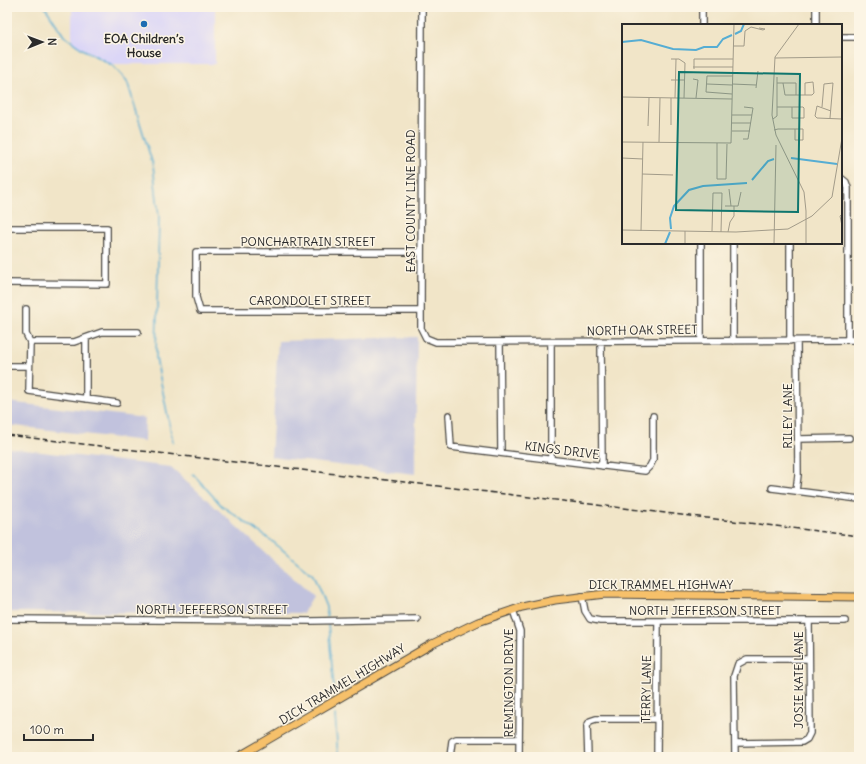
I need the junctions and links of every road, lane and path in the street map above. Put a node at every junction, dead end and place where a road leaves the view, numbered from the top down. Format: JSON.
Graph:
{"nodes":[{"id":1,"x":422,"y":7,"type":"edge"},
{"id":2,"x":702,"y":7,"type":"edge"},
{"id":3,"x":816,"y":7,"type":"edge"},
{"id":4,"x":702,"y":24,"type":"edge"},
{"id":5,"x":816,"y":24,"type":"edge"},
{"id":6,"x":842,"y":37,"type":"edge"},
{"id":7,"x":859,"y":37,"type":"edge"},
{"id":8,"x":842,"y":179,"type":"edge"},
{"id":9,"x":7,"y":228,"type":"edge"},
{"id":10,"x":701,"y":244,"type":"edge"},
{"id":11,"x":733,"y":244,"type":"edge"},
{"id":12,"x":790,"y":244,"type":"edge"},
{"id":13,"x":421,"y":252,"type":"junction"},
{"id":14,"x":7,"y":284,"type":"edge"},
{"id":15,"x":26,"y":309,"type":"dead end"},
{"id":16,"x":200,"y":311,"type":"joint"},
{"id":17,"x":420,"y":311,"type":"junction"},
{"id":18,"x":138,"y":332,"type":"dead end"},
{"id":19,"x":86,"y":338,"type":"junction"},
{"id":20,"x":426,"y":338,"type":"joint"},
{"id":21,"x":790,"y":340,"type":"junction"},
{"id":22,"x":848,"y":340,"type":"junction"},
{"id":23,"x":859,"y":340,"type":"edge"},
{"id":24,"x":701,"y":341,"type":"junction"},
{"id":25,"x":733,"y":341,"type":"junction"},
{"id":26,"x":798,"y":341,"type":"junction"},
{"id":27,"x":30,"y":342,"type":"junction"},
{"id":28,"x":500,"y":342,"type":"junction"},
{"id":29,"x":551,"y":342,"type":"junction"},
{"id":30,"x":601,"y":342,"type":"junction"},
{"id":31,"x":7,"y":366,"type":"edge"},
{"id":32,"x":28,"y":366,"type":"junction"},
{"id":33,"x":86,"y":399,"type":"junction"},
{"id":34,"x":117,"y":403,"type":"dead end"},
{"id":35,"x":449,"y":415,"type":"dead end"},
{"id":36,"x":653,"y":416,"type":"dead end"},
{"id":37,"x":848,"y":438,"type":"dead end"},
{"id":38,"x":798,"y":439,"type":"junction"},
{"id":39,"x":501,"y":453,"type":"junction"},
{"id":40,"x":551,"y":460,"type":"junction"},
{"id":41,"x":602,"y":466,"type":"junction"},
{"id":42,"x":772,"y":488,"type":"dead end"},
{"id":43,"x":796,"y":491,"type":"junction"},
{"id":44,"x":859,"y":499,"type":"edge"},
{"id":45,"x":582,"y":596,"type":"junction"},
{"id":46,"x":859,"y":597,"type":"edge"},
{"id":47,"x":513,"y":610,"type":"junction"},
{"id":48,"x":7,"y":619,"type":"edge"},
{"id":49,"x":417,"y":619,"type":"dead end"},
{"id":50,"x":810,"y":621,"type":"junction"},
{"id":51,"x":845,"y":621,"type":"dead end"},
{"id":52,"x":658,"y":622,"type":"junction"},
{"id":53,"x":809,"y":659,"type":"junction"},
{"id":54,"x":657,"y":719,"type":"junction"},
{"id":55,"x":519,"y":739,"type":"junction"},
{"id":56,"x":735,"y":743,"type":"junction"},
{"id":57,"x":238,"y":757,"type":"edge"},
{"id":58,"x":450,"y":757,"type":"edge"},
{"id":59,"x":519,"y":757,"type":"edge"},
{"id":60,"x":588,"y":757,"type":"edge"},
{"id":61,"x":657,"y":757,"type":"edge"},
{"id":62,"x":735,"y":757,"type":"edge"}],
"edges":[{"from":1,"to":13,"type":"street","name":"EAST COUNTY LINE ROAD"},
{"from":2,"to":4,"type":"street"},
{"from":3,"to":5,"type":"street"},
{"from":6,"to":7,"type":"street"},
{"from":8,"to":22,"type":"street"},
{"from":9,"to":14,"type":"street"},
{"from":10,"to":24,"type":"street"},
{"from":11,"to":25,"type":"street"},
{"from":12,"to":21,"type":"street"},
{"from":13,"to":16,"type":"street","name":"PONCHARTRAIN STREET"},
{"from":13,"to":17,"type":"street","name":"EAST COUNTY LINE ROAD"},
{"from":15,"to":27,"type":"street"},
{"from":16,"to":17,"type":"street","name":"CARONDOLET STREET"},
{"from":17,"to":20,"type":"street","name":"EAST COUNTY LINE ROAD"},
{"from":18,"to":19,"type":"street"},
{"from":19,"to":27,"type":"street"},
{"from":19,"to":33,"type":"street"},
{"from":20,"to":28,"type":"street","name":"NORTH OAK STREET"},
{"from":21,"to":25,"type":"street","name":"NORTH OAK STREET"},
{"from":21,"to":26,"type":"street","name":"NORTH OAK STREET"},
{"from":22,"to":23,"type":"street","name":"NORTH OAK STREET"},
{"from":22,"to":26,"type":"street","name":"NORTH OAK STREET"},
{"from":24,"to":25,"type":"street","name":"NORTH OAK STREET"},
{"from":24,"to":30,"type":"street","name":"NORTH OAK STREET"},
{"from":26,"to":38,"type":"street","name":"RILEY LANE"},
{"from":27,"to":32,"type":"street"},
{"from":28,"to":29,"type":"street","name":"NORTH OAK STREET"},
{"from":28,"to":39,"type":"street"},
{"from":29,"to":30,"type":"street","name":"NORTH OAK STREET"},
{"from":29,"to":40,"type":"street"},
{"from":30,"to":41,"type":"street"},
{"from":31,"to":32,"type":"street"},
{"from":32,"to":33,"type":"street"},
{"from":33,"to":34,"type":"street"},
{"from":35,"to":39,"type":"street","name":"KINGS DRIVE"},
{"from":36,"to":41,"type":"street","name":"KINGS DRIVE"},
{"from":37,"to":38,"type":"street"},
{"from":38,"to":43,"type":"street","name":"RILEY LANE"},
{"from":39,"to":40,"type":"street","name":"KINGS DRIVE"},
{"from":40,"to":41,"type":"street","name":"KINGS DRIVE"},
{"from":42,"to":43,"type":"street"},
{"from":43,"to":44,"type":"street"},
{"from":45,"to":46,"type":"main road","name":"DICK TRAMMEL HIGHWAY"},
{"from":45,"to":47,"type":"main road","name":"DICK TRAMMEL HIGHWAY"},
{"from":45,"to":52,"type":"street","name":"NORTH JEFFERSON STREET"},
{"from":47,"to":55,"type":"street","name":"REMINGTON DRIVE"},
{"from":47,"to":57,"type":"main road","name":"DICK TRAMMEL HIGHWAY"},
{"from":48,"to":49,"type":"street","name":"NORTH JEFFERSON STREET"},
{"from":50,"to":51,"type":"street","name":"NORTH JEFFERSON STREET"},
{"from":50,"to":52,"type":"street","name":"NORTH JEFFERSON STREET"},
{"from":50,"to":53,"type":"street","name":"JOSIE KATE LANE"},
{"from":52,"to":54,"type":"street","name":"TERRY LANE"},
{"from":53,"to":56,"type":"street"},
{"from":53,"to":56,"type":"street","name":"JOSIE KATE LANE"},
{"from":54,"to":60,"type":"street"},
{"from":54,"to":61,"type":"street","name":"TERRY LANE"},
{"from":55,"to":58,"type":"street"},
{"from":55,"to":59,"type":"street","name":"REMINGTON DRIVE"},
{"from":56,"to":62,"type":"street"}]}
